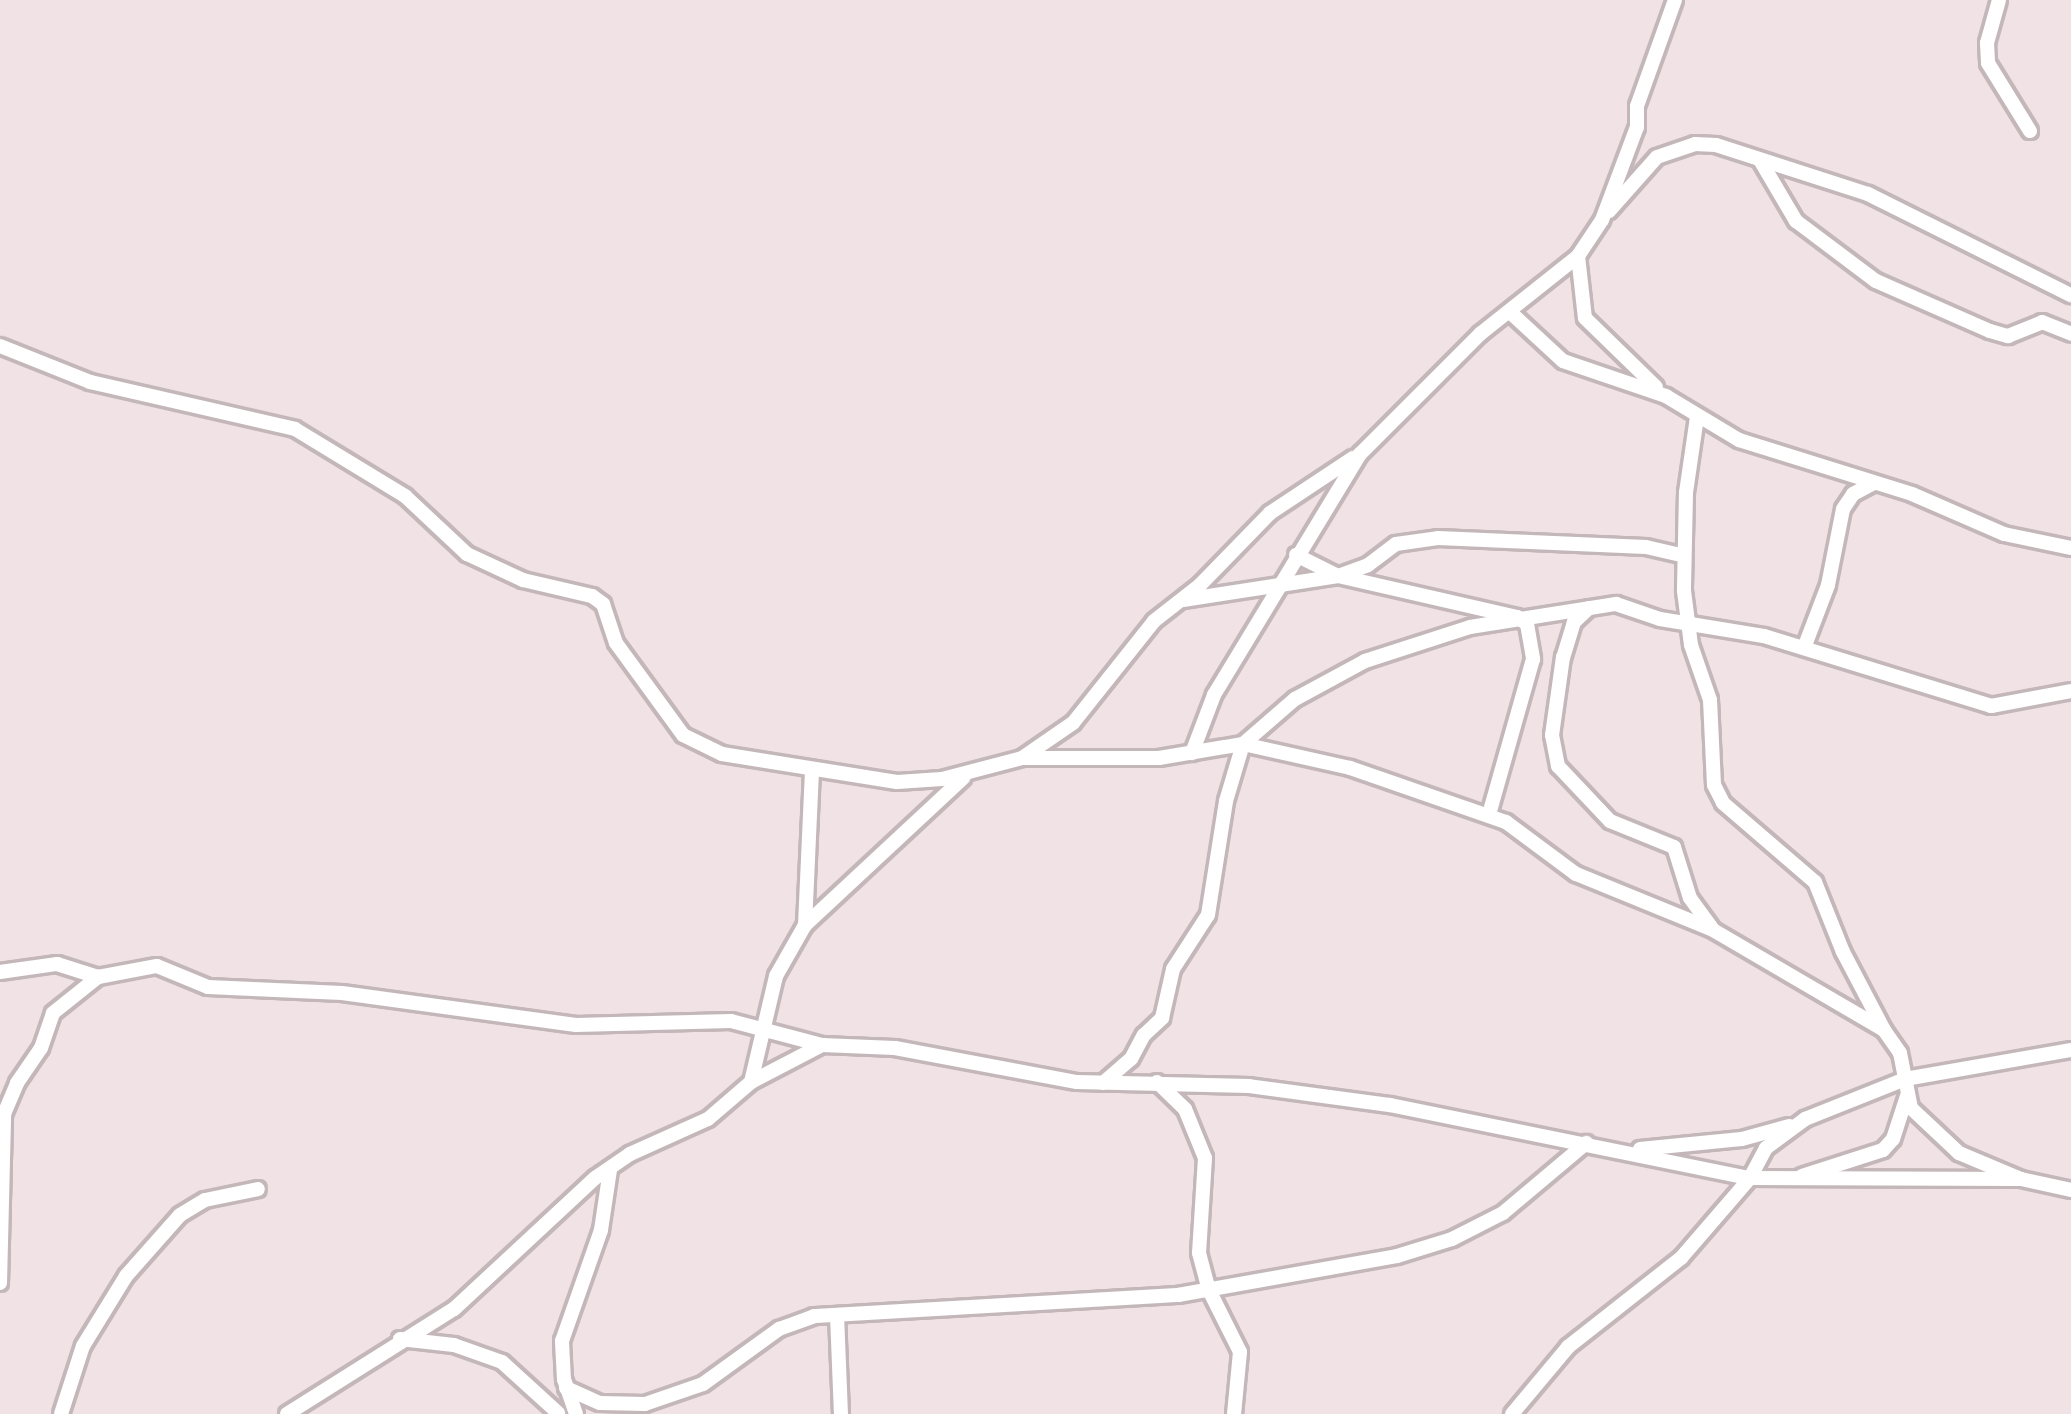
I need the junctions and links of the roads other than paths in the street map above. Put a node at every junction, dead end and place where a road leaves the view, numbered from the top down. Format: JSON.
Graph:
{"nodes":[{"id":1,"x":1675,"y":0,"type":"edge"},
{"id":2,"x":1999,"y":0,"type":"edge"},
{"id":3,"x":2030,"y":131,"type":"dead end"},
{"id":4,"x":1760,"y":160,"type":"junction"},
{"id":5,"x":1602,"y":220,"type":"junction"},
{"id":6,"x":1578,"y":256,"type":"junction"},
{"id":7,"x":2071,"y":296,"type":"edge"},
{"id":8,"x":1510,"y":312,"type":"junction"},
{"id":9,"x":2071,"y":334,"type":"edge"},
{"id":10,"x":0,"y":346,"type":"edge"},
{"id":11,"x":1666,"y":396,"type":"junction"},
{"id":12,"x":1697,"y":418,"type":"junction"},
{"id":13,"x":1360,"y":454,"type":"junction"},
{"id":14,"x":1874,"y":483,"type":"junction"},
{"id":15,"x":2071,"y":548,"type":"edge"},
{"id":16,"x":1296,"y":555,"type":"junction"},
{"id":17,"x":1684,"y":556,"type":"junction"},
{"id":18,"x":1338,"y":576,"type":"junction"},
{"id":19,"x":1275,"y":590,"type":"junction"},
{"id":20,"x":1183,"y":600,"type":"junction"},
{"id":21,"x":1593,"y":605,"type":"junction"},
{"id":22,"x":1517,"y":616,"type":"junction"},
{"id":23,"x":1687,"y":623,"type":"junction"},
{"id":24,"x":1804,"y":648,"type":"junction"},
{"id":25,"x":2071,"y":691,"type":"edge"},
{"id":26,"x":1244,"y":745,"type":"junction"},
{"id":27,"x":1192,"y":753,"type":"junction"},
{"id":28,"x":1022,"y":758,"type":"junction"},
{"id":29,"x":812,"y":772,"type":"junction"},
{"id":30,"x":967,"y":774,"type":"junction"},
{"id":31,"x":1489,"y":815,"type":"junction"},
{"id":32,"x":805,"y":925,"type":"junction"},
{"id":33,"x":1713,"y":930,"type":"junction"},
{"id":34,"x":0,"y":972,"type":"edge"},
{"id":35,"x":98,"y":977,"type":"junction"},
{"id":36,"x":767,"y":1028,"type":"junction"},
{"id":37,"x":1884,"y":1030,"type":"junction"},
{"id":38,"x":822,"y":1045,"type":"junction"},
{"id":39,"x":2071,"y":1050,"type":"edge"},
{"id":40,"x":1905,"y":1079,"type":"junction"},
{"id":41,"x":751,"y":1082,"type":"junction"},
{"id":42,"x":1157,"y":1082,"type":"junction"},
{"id":43,"x":1103,"y":1083,"type":"junction"},
{"id":44,"x":1907,"y":1096,"type":"junction"},
{"id":45,"x":1800,"y":1123,"type":"junction"},
{"id":46,"x":1586,"y":1143,"type":"junction"},
{"id":47,"x":1621,"y":1150,"type":"junction"},
{"id":48,"x":610,"y":1171,"type":"junction"},
{"id":49,"x":1750,"y":1178,"type":"junction"},
{"id":50,"x":2021,"y":1179,"type":"junction"},
{"id":51,"x":1792,"y":1180,"type":"junction"},
{"id":52,"x":258,"y":1189,"type":"dead end"},
{"id":53,"x":2071,"y":1190,"type":"edge"},
{"id":54,"x":0,"y":1283,"type":"edge"},
{"id":55,"x":1209,"y":1290,"type":"junction"},
{"id":56,"x":837,"y":1315,"type":"junction"},
{"id":57,"x":400,"y":1340,"type":"junction"},
{"id":58,"x":565,"y":1384,"type":"junction"},
{"id":59,"x":62,"y":1414,"type":"edge"},
{"id":60,"x":287,"y":1414,"type":"edge"},
{"id":61,"x":558,"y":1414,"type":"edge"},
{"id":62,"x":576,"y":1414,"type":"edge"},
{"id":63,"x":842,"y":1414,"type":"edge"},
{"id":64,"x":1234,"y":1414,"type":"edge"},
{"id":65,"x":1512,"y":1414,"type":"edge"}],
"edges":[{"from":1,"to":5,"type":"street"},
{"from":2,"to":3,"type":"street"},
{"from":4,"to":5,"type":"street"},
{"from":4,"to":7,"type":"street"},
{"from":4,"to":9,"type":"street"},
{"from":5,"to":6,"type":"street"},
{"from":6,"to":8,"type":"street"},
{"from":6,"to":11,"type":"street"},
{"from":8,"to":11,"type":"street"},
{"from":8,"to":13,"type":"street"},
{"from":10,"to":29,"type":"street"},
{"from":11,"to":12,"type":"street"},
{"from":12,"to":14,"type":"street"},
{"from":12,"to":17,"type":"street"},
{"from":13,"to":16,"type":"street"},
{"from":13,"to":20,"type":"street"},
{"from":14,"to":15,"type":"street"},
{"from":14,"to":24,"type":"street"},
{"from":16,"to":18,"type":"street"},
{"from":16,"to":19,"type":"street"},
{"from":17,"to":18,"type":"street"},
{"from":17,"to":23,"type":"street"},
{"from":18,"to":19,"type":"street"},
{"from":18,"to":22,"type":"street"},
{"from":19,"to":20,"type":"street"},
{"from":19,"to":27,"type":"street"},
{"from":20,"to":28,"type":"street"},
{"from":21,"to":22,"type":"street"},
{"from":21,"to":23,"type":"street"},
{"from":21,"to":33,"type":"street"},
{"from":22,"to":26,"type":"street"},
{"from":22,"to":31,"type":"street"},
{"from":23,"to":24,"type":"street"},
{"from":23,"to":37,"type":"street"},
{"from":24,"to":25,"type":"street"},
{"from":26,"to":27,"type":"street"},
{"from":26,"to":31,"type":"street"},
{"from":26,"to":43,"type":"street"},
{"from":27,"to":28,"type":"street"},
{"from":28,"to":30,"type":"street"},
{"from":29,"to":30,"type":"street"},
{"from":29,"to":32,"type":"street"},
{"from":30,"to":32,"type":"street"},
{"from":31,"to":33,"type":"street"},
{"from":32,"to":36,"type":"street"},
{"from":33,"to":37,"type":"street"},
{"from":34,"to":35,"type":"street"},
{"from":35,"to":36,"type":"street"},
{"from":35,"to":54,"type":"street"},
{"from":36,"to":38,"type":"street"},
{"from":36,"to":41,"type":"street"},
{"from":37,"to":40,"type":"street"},
{"from":38,"to":41,"type":"street"},
{"from":38,"to":43,"type":"street"},
{"from":39,"to":40,"type":"street"},
{"from":40,"to":44,"type":"street"},
{"from":40,"to":45,"type":"street"},
{"from":41,"to":48,"type":"street"},
{"from":42,"to":43,"type":"street"},
{"from":42,"to":46,"type":"street"},
{"from":42,"to":55,"type":"street"},
{"from":44,"to":50,"type":"street"},
{"from":44,"to":51,"type":"street"},
{"from":45,"to":47,"type":"street"},
{"from":45,"to":49,"type":"street"},
{"from":46,"to":47,"type":"street"},
{"from":46,"to":55,"type":"street"},
{"from":47,"to":49,"type":"street"},
{"from":48,"to":57,"type":"street"},
{"from":48,"to":58,"type":"street"},
{"from":49,"to":51,"type":"street"},
{"from":49,"to":65,"type":"street"},
{"from":50,"to":51,"type":"street"},
{"from":50,"to":53,"type":"street"},
{"from":52,"to":59,"type":"street"},
{"from":55,"to":56,"type":"street"},
{"from":55,"to":64,"type":"street"},
{"from":56,"to":58,"type":"street"},
{"from":56,"to":63,"type":"street"},
{"from":57,"to":60,"type":"street"},
{"from":57,"to":61,"type":"street"},
{"from":58,"to":61,"type":"street"},
{"from":58,"to":62,"type":"street"}]}
